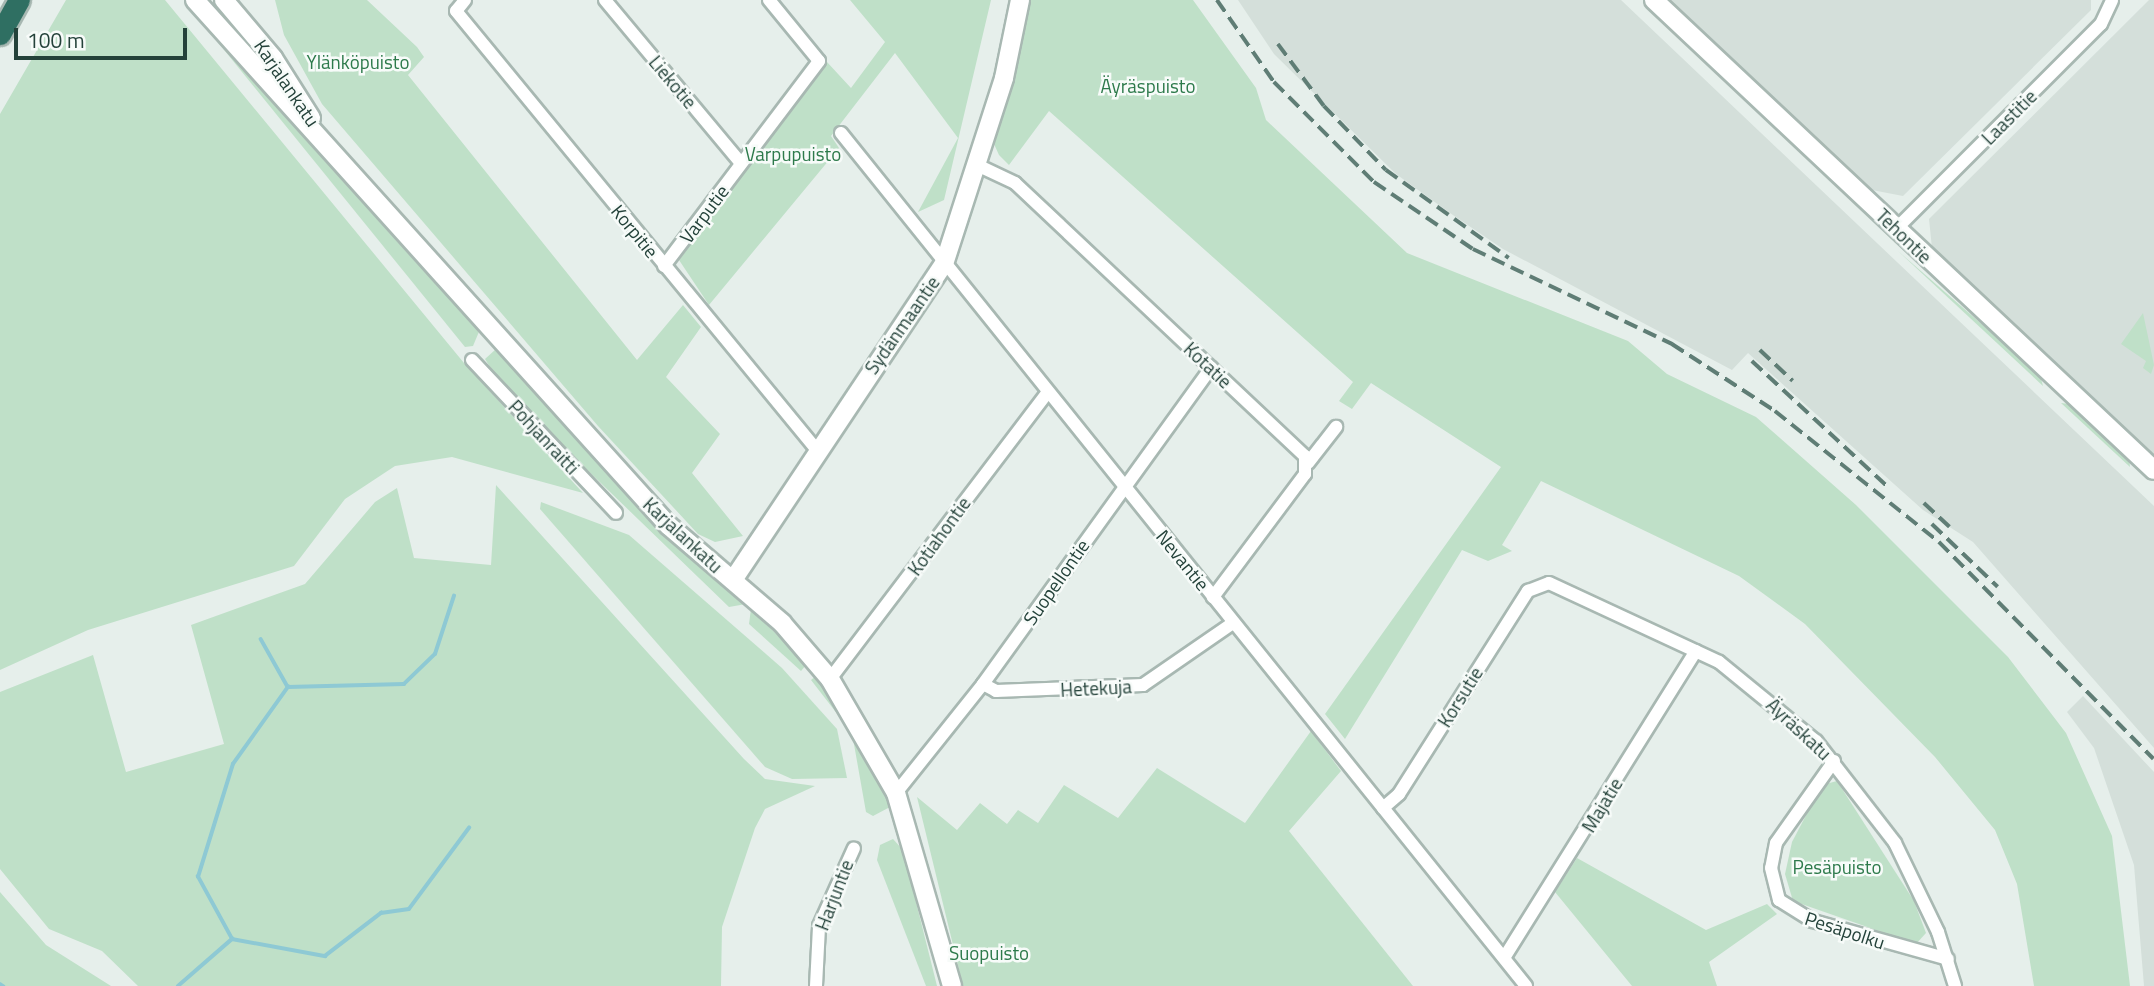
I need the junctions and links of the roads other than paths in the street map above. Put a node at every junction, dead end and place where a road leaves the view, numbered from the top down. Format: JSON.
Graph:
{"nodes":[{"id":1,"x":19,"y":0,"type":"edge"},
{"id":2,"x":195,"y":0,"type":"edge"},
{"id":3,"x":224,"y":0,"type":"edge"},
{"id":4,"x":464,"y":0,"type":"edge"},
{"id":5,"x":606,"y":0,"type":"edge"},
{"id":6,"x":769,"y":0,"type":"edge"},
{"id":7,"x":1020,"y":0,"type":"edge"},
{"id":8,"x":1654,"y":0,"type":"edge"},
{"id":9,"x":2112,"y":0,"type":"edge"},
{"id":10,"x":0,"y":34,"type":"edge"},
{"id":11,"x":841,"y":133,"type":"dead end"},
{"id":12,"x":321,"y":136,"type":"junction"},
{"id":13,"x":741,"y":163,"type":"junction"},
{"id":14,"x":977,"y":165,"type":"junction"},
{"id":15,"x":1897,"y":228,"type":"junction"},
{"id":16,"x":944,"y":264,"type":"junction"},
{"id":17,"x":664,"y":266,"type":"junction"},
{"id":18,"x":472,"y":360,"type":"dead end"},
{"id":19,"x":1211,"y":368,"type":"junction"},
{"id":20,"x":1047,"y":393,"type":"junction"},
{"id":21,"x":1336,"y":428,"type":"dead end"},
{"id":22,"x":816,"y":449,"type":"junction"},
{"id":23,"x":1308,"y":463,"type":"junction"},
{"id":24,"x":2154,"y":470,"type":"edge"},
{"id":25,"x":1123,"y":487,"type":"junction"},
{"id":26,"x":616,"y":513,"type":"dead end"},
{"id":27,"x":733,"y":580,"type":"junction"},
{"id":28,"x":1535,"y":585,"type":"joint"},
{"id":29,"x":1213,"y":597,"type":"junction"},
{"id":30,"x":1233,"y":623,"type":"junction"},
{"id":31,"x":1696,"y":650,"type":"junction"},
{"id":32,"x":830,"y":679,"type":"junction"},
{"id":33,"x":984,"y":684,"type":"junction"},
{"id":34,"x":1834,"y":761,"type":"junction"},
{"id":35,"x":896,"y":793,"type":"junction"},
{"id":36,"x":1383,"y":808,"type":"junction"},
{"id":37,"x":854,"y":848,"type":"dead end"},
{"id":38,"x":1504,"y":958,"type":"junction"},
{"id":39,"x":1948,"y":959,"type":"junction"},
{"id":40,"x":816,"y":986,"type":"edge"},
{"id":41,"x":952,"y":986,"type":"edge"},
{"id":42,"x":1526,"y":986,"type":"edge"},
{"id":43,"x":1955,"y":986,"type":"edge"}],
"edges":[{"from":1,"to":10,"type":"highway"},
{"from":2,"to":12,"type":"main road","name":"Karjalankatu"},
{"from":3,"to":12,"type":"main road","name":"Karjalankatu"},
{"from":4,"to":17,"type":"street","name":"Korpitie"},
{"from":5,"to":13,"type":"street","name":"Liekotie"},
{"from":6,"to":13,"type":"street","name":"Varputie"},
{"from":7,"to":14,"type":"main road","name":"Sydänmaantie"},
{"from":8,"to":15,"type":"main road","name":"Tehontie"},
{"from":9,"to":15,"type":"street","name":"Laastitie"},
{"from":11,"to":16,"type":"street","name":"Nevantie"},
{"from":12,"to":27,"type":"main road","name":"Karjalankatu"},
{"from":13,"to":17,"type":"street","name":"Varputie"},
{"from":14,"to":16,"type":"main road","name":"Sydänmaantie"},
{"from":14,"to":19,"type":"street","name":"Kotatie"},
{"from":15,"to":24,"type":"main road","name":"Tehontie"},
{"from":16,"to":20,"type":"street","name":"Nevantie"},
{"from":16,"to":22,"type":"main road","name":"Sydänmaantie"},
{"from":17,"to":22,"type":"street","name":"Korpitie"},
{"from":18,"to":26,"type":"street","name":"Pohjanraitti"},
{"from":19,"to":23,"type":"street","name":"Kotatie"},
{"from":19,"to":25,"type":"street","name":"Suopellontie"},
{"from":20,"to":25,"type":"street","name":"Nevantie"},
{"from":20,"to":32,"type":"street","name":"Kotiahontie"},
{"from":21,"to":23,"type":"street"},
{"from":22,"to":27,"type":"main road","name":"Sydänmaantie"},
{"from":23,"to":29,"type":"street"},
{"from":25,"to":29,"type":"street","name":"Nevantie"},
{"from":25,"to":33,"type":"street","name":"Suopellontie"},
{"from":27,"to":32,"type":"main road","name":"Karjalankatu"},
{"from":28,"to":31,"type":"street","name":"Äyräskatu"},
{"from":28,"to":36,"type":"street","name":"Korsutie"},
{"from":29,"to":30,"type":"street","name":"Nevantie"},
{"from":30,"to":33,"type":"street","name":"Hetekuja"},
{"from":30,"to":36,"type":"street","name":"Nevantie"},
{"from":31,"to":34,"type":"street","name":"Äyräskatu"},
{"from":31,"to":38,"type":"street","name":"Majatie"},
{"from":32,"to":35,"type":"main road","name":"Karjalankatu"},
{"from":33,"to":35,"type":"street","name":"Suopellontie"},
{"from":34,"to":39,"type":"street","name":"Äyräskatu"},
{"from":34,"to":39,"type":"street","name":"Pesäpolku"},
{"from":35,"to":41,"type":"main road","name":"Karjalankatu"},
{"from":36,"to":38,"type":"street","name":"Nevantie"},
{"from":37,"to":40,"type":"street","name":"Harjuntie"},
{"from":38,"to":42,"type":"street","name":"Nevantie"},
{"from":39,"to":43,"type":"street","name":"Äyräskatu"}]}
